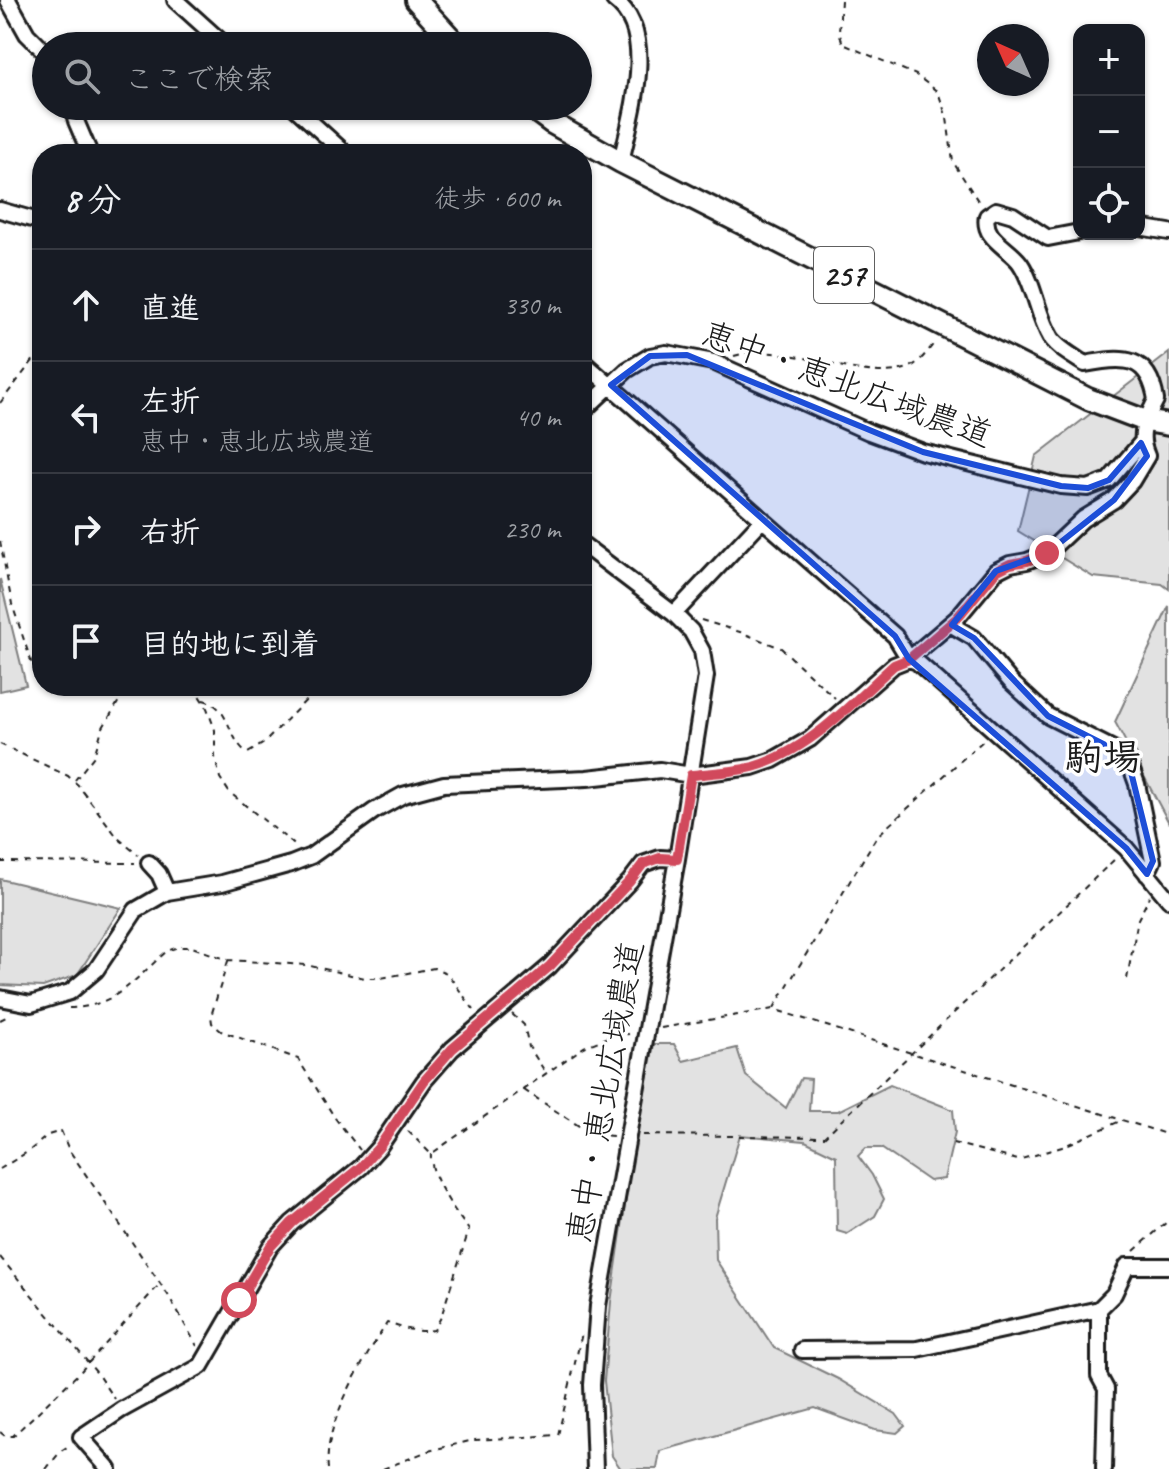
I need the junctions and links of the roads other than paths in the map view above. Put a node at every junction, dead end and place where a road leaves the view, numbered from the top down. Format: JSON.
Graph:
{"nodes":[{"id":1,"x":8,"y":0,"type":"edge"},
{"id":2,"x":175,"y":0,"type":"edge"},
{"id":3,"x":416,"y":0,"type":"edge"},
{"id":4,"x":614,"y":0,"type":"edge"},
{"id":5,"x":210,"y":32,"type":"edge"},
{"id":6,"x":445,"y":32,"type":"edge"},
{"id":7,"x":32,"y":39,"type":"edge"},
{"id":8,"x":76,"y":120,"type":"edge"},
{"id":9,"x":308,"y":120,"type":"edge"},
{"id":10,"x":548,"y":120,"type":"edge"},
{"id":11,"x":86,"y":144,"type":"edge"},
{"id":12,"x":335,"y":144,"type":"edge"},
{"id":13,"x":589,"y":144,"type":"edge"},
{"id":14,"x":592,"y":146,"type":"edge"},
{"id":15,"x":621,"y":162,"type":"junction"},
{"id":16,"x":0,"y":210,"type":"edge"},
{"id":17,"x":32,"y":219,"type":"edge"},
{"id":18,"x":1145,"y":228,"type":"edge"},
{"id":19,"x":1169,"y":232,"type":"edge"},
{"id":20,"x":1073,"y":233,"type":"edge"},
{"id":21,"x":592,"y":369,"type":"edge"},
{"id":22,"x":611,"y":385,"type":"junction"},
{"id":23,"x":592,"y":403,"type":"edge"},
{"id":24,"x":1146,"y":421,"type":"junction"},
{"id":25,"x":1169,"y":425,"type":"edge"},
{"id":26,"x":1141,"y":443,"type":"junction"},
{"id":27,"x":763,"y":519,"type":"junction"},
{"id":28,"x":592,"y":552,"type":"edge"},
{"id":29,"x":674,"y":614,"type":"junction"},
{"id":30,"x":950,"y":624,"type":"junction"},
{"id":31,"x":909,"y":659,"type":"junction"},
{"id":32,"x":691,"y":775,"type":"junction"},
{"id":33,"x":677,"y":859,"type":"junction"},
{"id":34,"x":149,"y":863,"type":"road end"},
{"id":35,"x":1147,"y":874,"type":"junction"},
{"id":36,"x":167,"y":892,"type":"junction"},
{"id":37,"x":1169,"y":900,"type":"edge"},
{"id":38,"x":0,"y":998,"type":"edge"},
{"id":39,"x":1169,"y":1266,"type":"edge"},
{"id":40,"x":1099,"y":1309,"type":"junction"},
{"id":41,"x":802,"y":1350,"type":"dead end"},
{"id":42,"x":109,"y":1469,"type":"edge"},
{"id":43,"x":595,"y":1469,"type":"edge"},
{"id":44,"x":1104,"y":1469,"type":"edge"}],
"edges":[{"from":1,"to":7,"type":"street"},
{"from":2,"to":5,"type":"street"},
{"from":3,"to":6,"type":"highway"},
{"from":4,"to":15,"type":"street"},
{"from":8,"to":11,"type":"street"},
{"from":9,"to":12,"type":"street"},
{"from":10,"to":13,"type":"highway","number":"257"},
{"from":14,"to":15,"type":"highway","number":"257"},
{"from":15,"to":24,"type":"highway","number":"257"},
{"from":16,"to":17,"type":"street"},
{"from":18,"to":19,"type":"street"},
{"from":20,"to":24,"type":"street"},
{"from":21,"to":22,"type":"street"},
{"from":22,"to":23,"type":"street","name":"恵中・恵北広域農道"},
{"from":22,"to":26,"type":"street","name":"恵中・恵北広域農道"},
{"from":22,"to":27,"type":"street"},
{"from":24,"to":25,"type":"highway","number":"257"},
{"from":24,"to":26,"type":"street"},
{"from":26,"to":30,"type":"street"},
{"from":27,"to":29,"type":"street"},
{"from":27,"to":31,"type":"street"},
{"from":28,"to":29,"type":"street","name":"恵中・恵北広域農道"},
{"from":29,"to":32,"type":"street","name":"恵中・恵北広域農道"},
{"from":30,"to":31,"type":"street"},
{"from":30,"to":35,"type":"street"},
{"from":31,"to":32,"type":"street"},
{"from":31,"to":35,"type":"street"},
{"from":32,"to":33,"type":"street","name":"恵中・恵北広域農道"},
{"from":32,"to":36,"type":"street"},
{"from":33,"to":42,"type":"street"},
{"from":33,"to":43,"type":"street","name":"恵中・恵北広域農道"},
{"from":34,"to":36,"type":"street"},
{"from":35,"to":37,"type":"street"},
{"from":36,"to":38,"type":"street"},
{"from":39,"to":40,"type":"street"},
{"from":40,"to":41,"type":"street"},
{"from":40,"to":44,"type":"street"}]}
